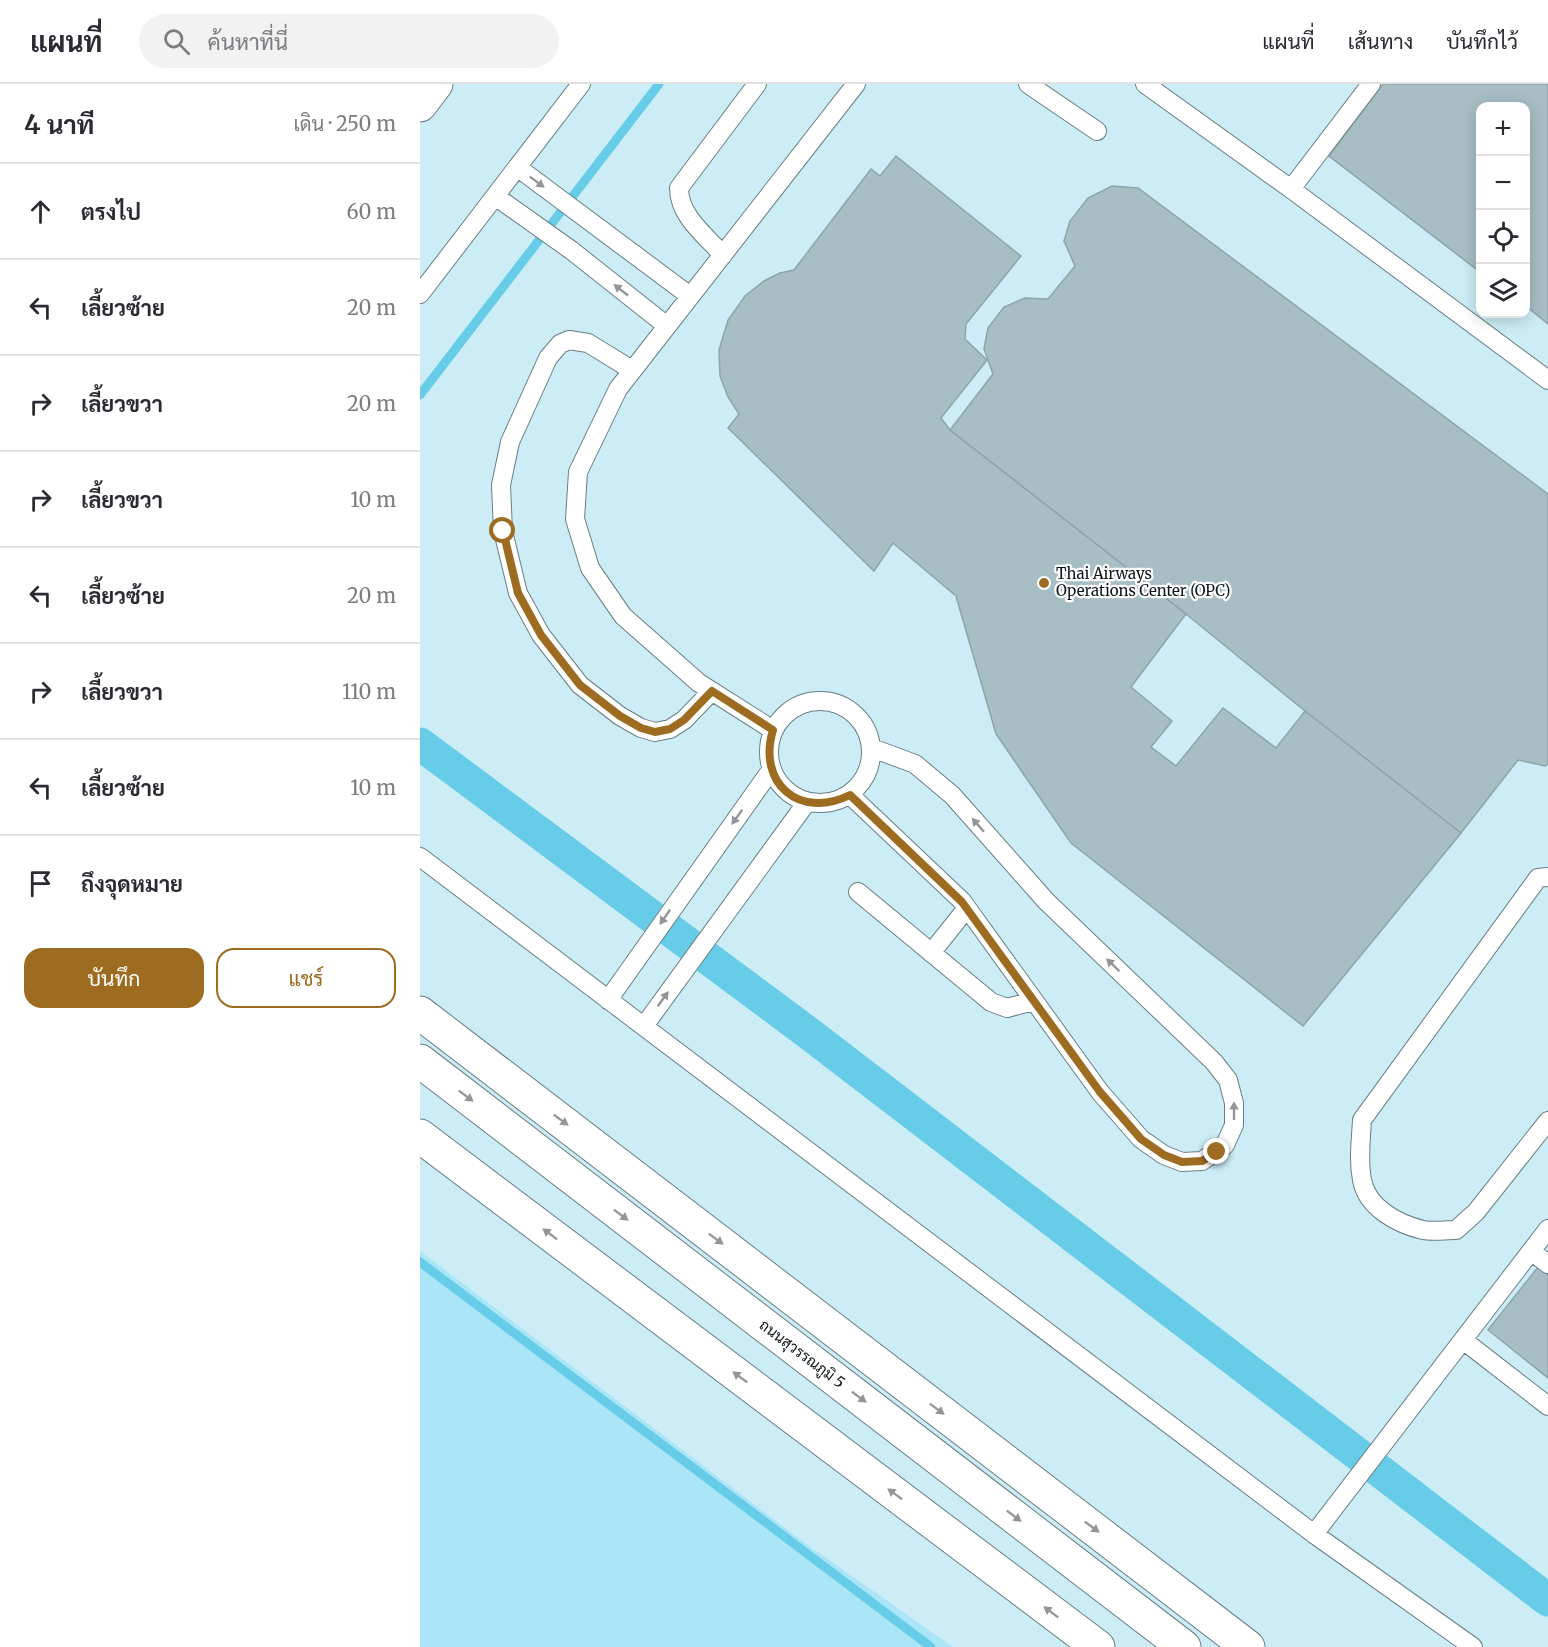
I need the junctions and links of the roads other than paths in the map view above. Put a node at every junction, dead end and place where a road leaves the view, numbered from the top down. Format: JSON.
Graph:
{"nodes":[{"id":1,"x":436,"y":84,"type":"edge"},
{"id":2,"x":582,"y":84,"type":"edge"},
{"id":3,"x":757,"y":84,"type":"edge"},
{"id":4,"x":1028,"y":84,"type":"edge"},
{"id":5,"x":1145,"y":84,"type":"edge"},
{"id":6,"x":1371,"y":84,"type":"edge"},
{"id":7,"x":847,"y":87,"type":"edge"},
{"id":8,"x":420,"y":105,"type":"edge"},
{"id":9,"x":1097,"y":131,"type":"dead end"},
{"id":10,"x":518,"y":168,"type":"junction"},
{"id":11,"x":1291,"y":189,"type":"junction"},
{"id":12,"x":495,"y":196,"type":"junction"},
{"id":13,"x":723,"y":255,"type":"junction"},
{"id":14,"x":420,"y":294,"type":"edge"},
{"id":15,"x":690,"y":297,"type":"junction"},
{"id":16,"x":667,"y":326,"type":"junction"},
{"id":17,"x":632,"y":370,"type":"junction"},
{"id":18,"x":1548,"y":380,"type":"edge"},
{"id":19,"x":712,"y":691,"type":"junction"},
{"id":20,"x":773,"y":730,"type":"junction"},
{"id":21,"x":872,"y":748,"type":"junction"},
{"id":22,"x":771,"y":770,"type":"junction"},
{"id":23,"x":850,"y":795,"type":"junction"},
{"id":24,"x":807,"y":802,"type":"junction"},
{"id":25,"x":420,"y":857,"type":"edge"},
{"id":26,"x":1548,"y":877,"type":"edge"},
{"id":27,"x":858,"y":892,"type":"dead end"},
{"id":28,"x":967,"y":908,"type":"junction"},
{"id":29,"x":931,"y":953,"type":"junction"},
{"id":30,"x":608,"y":1000,"type":"junction"},
{"id":31,"x":1033,"y":1001,"type":"junction"},
{"id":32,"x":420,"y":1012,"type":"edge"},
{"id":33,"x":644,"y":1026,"type":"junction"},
{"id":34,"x":420,"y":1060,"type":"edge"},
{"id":35,"x":1548,"y":1121,"type":"edge"},
{"id":36,"x":420,"y":1136,"type":"edge"},
{"id":37,"x":1548,"y":1229,"type":"edge"},
{"id":38,"x":1531,"y":1251,"type":"junction"},
{"id":39,"x":1548,"y":1264,"type":"edge"},
{"id":40,"x":1463,"y":1340,"type":"junction"},
{"id":41,"x":1548,"y":1406,"type":"edge"},
{"id":42,"x":1314,"y":1534,"type":"junction"},
{"id":43,"x":1098,"y":1647,"type":"edge"},
{"id":44,"x":1184,"y":1647,"type":"edge"},
{"id":45,"x":1248,"y":1647,"type":"edge"},
{"id":46,"x":1473,"y":1647,"type":"edge"}],
"edges":[{"from":1,"to":8,"type":"main road"},
{"from":2,"to":10,"type":"lane"},
{"from":3,"to":13,"type":"lane"},
{"from":4,"to":9,"type":"lane"},
{"from":5,"to":11,"type":"lane"},
{"from":6,"to":11,"type":"lane"},
{"from":7,"to":13,"type":"lane"},
{"from":10,"to":12,"type":"lane"},
{"from":10,"to":15,"type":"lane","one_way":true},
{"from":11,"to":18,"type":"lane"},
{"from":12,"to":14,"type":"lane"},
{"from":16,"to":12,"type":"lane","one_way":true},
{"from":13,"to":15,"type":"lane"},
{"from":15,"to":16,"type":"lane"},
{"from":16,"to":17,"type":"lane"},
{"from":17,"to":19,"type":"lane"},
{"from":17,"to":19,"type":"lane"},
{"from":19,"to":20,"type":"lane"},
{"from":20,"to":21,"type":"lane"},
{"from":20,"to":22,"type":"lane"},
{"from":21,"to":23,"type":"lane"},
{"from":31,"to":21,"type":"lane","one_way":true},
{"from":22,"to":24,"type":"lane"},
{"from":22,"to":30,"type":"lane","one_way":true},
{"from":23,"to":24,"type":"lane"},
{"from":23,"to":28,"type":"lane"},
{"from":33,"to":24,"type":"lane","one_way":true},
{"from":25,"to":30,"type":"lane"},
{"from":26,"to":35,"type":"lane"},
{"from":27,"to":29,"type":"lane"},
{"from":28,"to":29,"type":"lane"},
{"from":28,"to":31,"type":"lane"},
{"from":29,"to":31,"type":"lane"},
{"from":30,"to":33,"type":"lane"},
{"from":32,"to":45,"type":"main road","one_way":true},
{"from":33,"to":42,"type":"lane"},
{"from":34,"to":44,"type":"main road","name":"ถนนสุวรรณภูมิ 5","one_way":true},
{"from":43,"to":36,"type":"main road","one_way":true},
{"from":37,"to":38,"type":"lane"},
{"from":38,"to":39,"type":"lane"},
{"from":38,"to":40,"type":"lane"},
{"from":40,"to":41,"type":"lane"},
{"from":40,"to":42,"type":"lane"},
{"from":42,"to":46,"type":"lane"}]}
